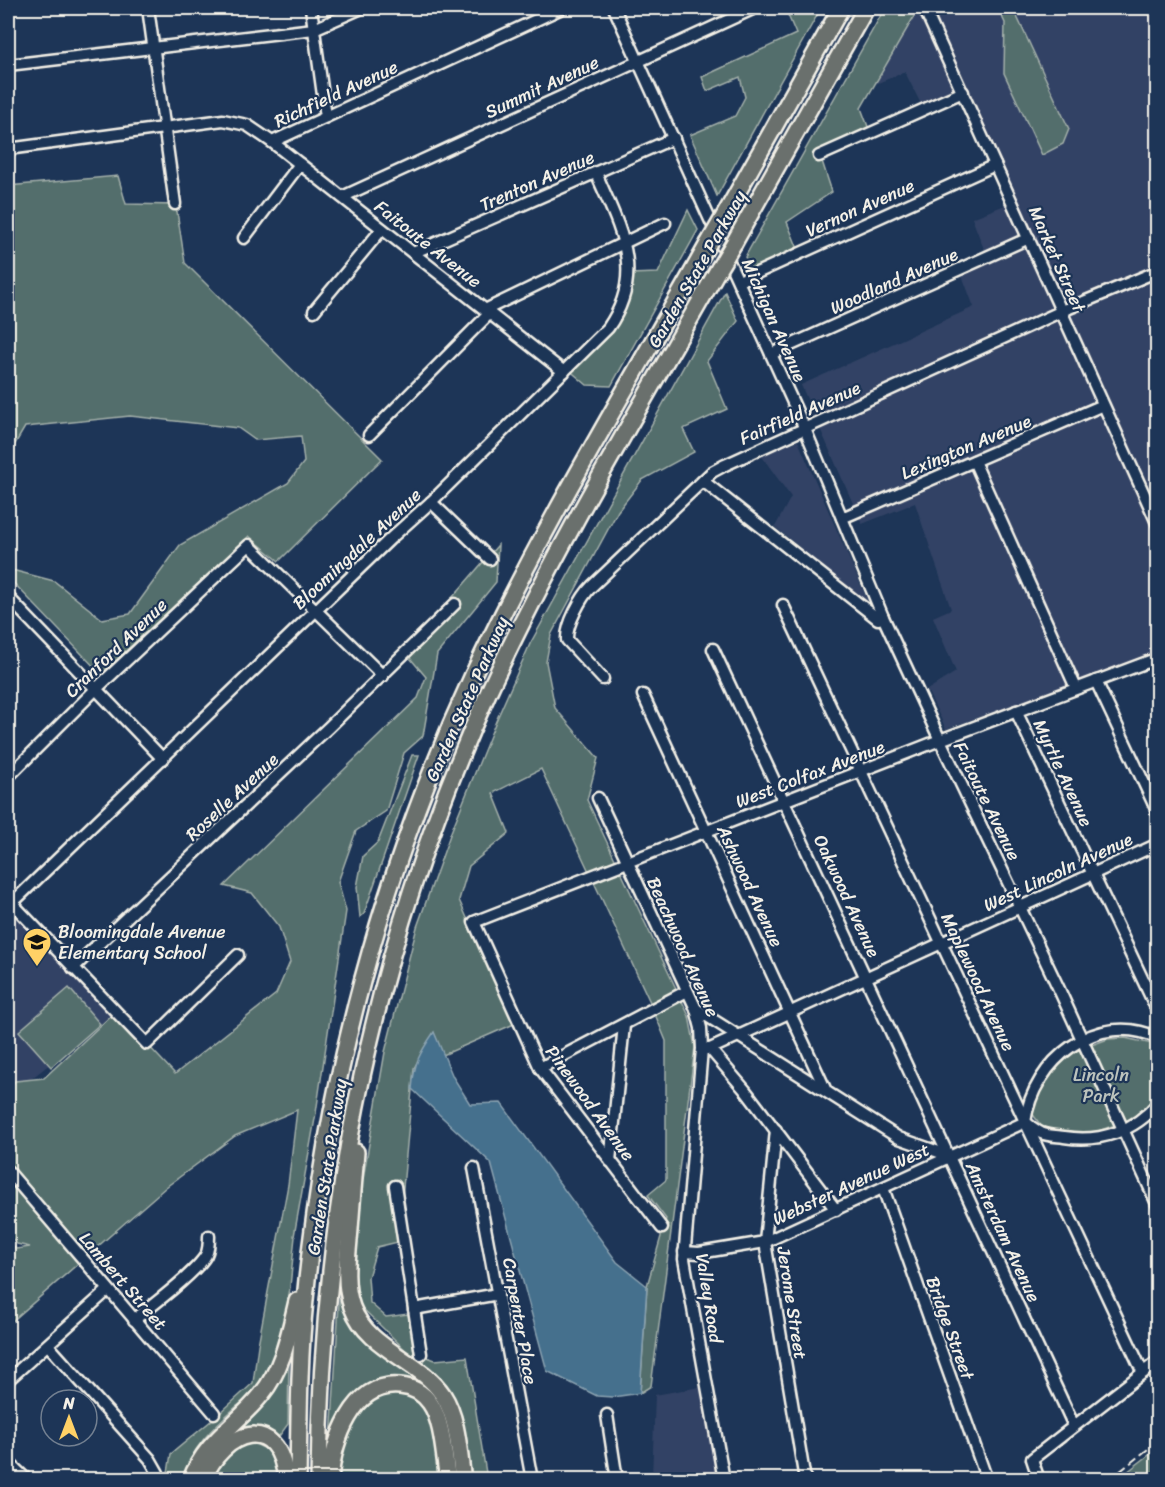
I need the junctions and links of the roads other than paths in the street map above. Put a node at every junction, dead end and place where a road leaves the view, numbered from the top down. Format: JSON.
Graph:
{"nodes":[{"id":1,"x":148,"y":8,"type":"edge"},
{"id":2,"x":311,"y":8,"type":"edge"},
{"id":3,"x":362,"y":8,"type":"edge"},
{"id":4,"x":562,"y":8,"type":"edge"},
{"id":5,"x":614,"y":8,"type":"edge"},
{"id":6,"x":755,"y":8,"type":"edge"},
{"id":7,"x":841,"y":8,"type":"edge"},
{"id":8,"x":866,"y":8,"type":"edge"},
{"id":9,"x":924,"y":8,"type":"edge"},
{"id":10,"x":314,"y":28,"type":"junction"},
{"id":11,"x":153,"y":48,"type":"junction"},
{"id":12,"x":638,"y":61,"type":"junction"},
{"id":13,"x":8,"y":65,"type":"edge"},
{"id":14,"x":963,"y":92,"type":"junction"},
{"id":15,"x":326,"y":117,"type":"junction"},
{"id":16,"x":163,"y":128,"type":"junction"},
{"id":17,"x":674,"y":138,"type":"junction"},
{"id":18,"x":272,"y":142,"type":"junction"},
{"id":19,"x":8,"y":149,"type":"edge"},
{"id":20,"x":819,"y":156,"type":"dead end"},
{"id":21,"x":300,"y":164,"type":"junction"},
{"id":22,"x":995,"y":165,"type":"junction"},
{"id":23,"x":596,"y":173,"type":"junction"},
{"id":24,"x":342,"y":197,"type":"junction"},
{"id":25,"x":175,"y":204,"type":"dead end"},
{"id":26,"x":665,"y":224,"type":"dead end"},
{"id":27,"x":382,"y":229,"type":"junction"},
{"id":28,"x":244,"y":238,"type":"dead end"},
{"id":29,"x":1029,"y":238,"type":"junction"},
{"id":30,"x":625,"y":243,"type":"junction"},
{"id":31,"x":413,"y":253,"type":"junction"},
{"id":32,"x":1158,"y":271,"type":"edge"},
{"id":33,"x":739,"y":281,"type":"junction"},
{"id":34,"x":314,"y":311,"type":"dead end"},
{"id":35,"x":487,"y":311,"type":"junction"},
{"id":36,"x":1062,"y":311,"type":"junction"},
{"id":37,"x":771,"y":354,"type":"junction"},
{"id":38,"x":564,"y":372,"type":"junction"},
{"id":39,"x":1103,"y":405,"type":"junction"},
{"id":40,"x":805,"y":429,"type":"junction"},
{"id":41,"x":369,"y":435,"type":"dead end"},
{"id":42,"x":974,"y":461,"type":"junction"},
{"id":43,"x":703,"y":481,"type":"junction"},
{"id":44,"x":431,"y":502,"type":"junction"},
{"id":45,"x":842,"y":518,"type":"junction"},
{"id":46,"x":1158,"y":525,"type":"edge"},
{"id":47,"x":490,"y":559,"type":"dead end"},
{"id":48,"x":8,"y":597,"type":"edge"},
{"id":49,"x":455,"y":604,"type":"dead end"},
{"id":50,"x":783,"y":605,"type":"dead end"},
{"id":51,"x":316,"y":610,"type":"junction"},
{"id":52,"x":883,"y":617,"type":"junction"},
{"id":53,"x":713,"y":649,"type":"dead end"},
{"id":54,"x":1158,"y":658,"type":"edge"},
{"id":55,"x":383,"y":676,"type":"junction"},
{"id":56,"x":603,"y":679,"type":"dead end"},
{"id":57,"x":1096,"y":681,"type":"junction"},
{"id":58,"x":1076,"y":688,"type":"junction"},
{"id":59,"x":96,"y":689,"type":"junction"},
{"id":60,"x":643,"y":695,"type":"dead end"},
{"id":61,"x":1016,"y":711,"type":"junction"},
{"id":62,"x":940,"y":740,"type":"junction"},
{"id":63,"x":163,"y":759,"type":"junction"},
{"id":64,"x":861,"y":771,"type":"junction"},
{"id":65,"x":8,"y":777,"type":"edge"},
{"id":66,"x":598,"y":798,"type":"dead end"},
{"id":67,"x":784,"y":801,"type":"junction"},
{"id":68,"x":1158,"y":813,"type":"edge"},
{"id":69,"x":706,"y":832,"type":"junction"},
{"id":70,"x":1158,"y":844,"type":"edge"},
{"id":71,"x":628,"y":863,"type":"junction"},
{"id":72,"x":1092,"y":874,"type":"junction"},
{"id":73,"x":9,"y":904,"type":"edge"},
{"id":74,"x":1020,"y":908,"type":"junction"},
{"id":75,"x":474,"y":922,"type":"joint"},
{"id":76,"x":942,"y":944,"type":"junction"},
{"id":77,"x":238,"y":955,"type":"dead end"},
{"id":78,"x":74,"y":968,"type":"junction"},
{"id":79,"x":867,"y":978,"type":"junction"},
{"id":80,"x":687,"y":991,"type":"junction"},
{"id":81,"x":696,"y":1009,"type":"junction"},
{"id":82,"x":1158,"y":1012,"type":"edge"},
{"id":83,"x":791,"y":1013,"type":"junction"},
{"id":84,"x":624,"y":1024,"type":"junction"},
{"id":85,"x":741,"y":1036,"type":"junction"},
{"id":86,"x":1158,"y":1038,"type":"edge"},
{"id":87,"x":1082,"y":1039,"type":"junction"},
{"id":88,"x":706,"y":1049,"type":"junction"},
{"id":89,"x":540,"y":1068,"type":"junction"},
{"id":90,"x":361,"y":1077,"type":"junction"},
{"id":91,"x":826,"y":1091,"type":"junction"},
{"id":92,"x":1158,"y":1103,"type":"edge"},
{"id":93,"x":1025,"y":1122,"type":"junction"},
{"id":94,"x":776,"y":1130,"type":"junction"},
{"id":95,"x":1124,"y":1131,"type":"junction"},
{"id":96,"x":950,"y":1156,"type":"junction"},
{"id":97,"x":610,"y":1161,"type":"junction"},
{"id":98,"x":474,"y":1168,"type":"dead end"},
{"id":99,"x":8,"y":1170,"type":"edge"},
{"id":100,"x":395,"y":1186,"type":"dead end"},
{"id":101,"x":883,"y":1188,"type":"junction"},
{"id":102,"x":1158,"y":1206,"type":"edge"},
{"id":103,"x":836,"y":1210,"type":"junction"},
{"id":104,"x":313,"y":1225,"type":"junction"},
{"id":105,"x":662,"y":1228,"type":"dead end"},
{"id":106,"x":209,"y":1236,"type":"dead end"},
{"id":107,"x":765,"y":1242,"type":"junction"},
{"id":108,"x":684,"y":1252,"type":"junction"},
{"id":109,"x":108,"y":1290,"type":"junction"},
{"id":110,"x":498,"y":1294,"type":"junction"},
{"id":111,"x":414,"y":1309,"type":"junction"},
{"id":112,"x":134,"y":1320,"type":"junction"},
{"id":113,"x":48,"y":1345,"type":"junction"},
{"id":114,"x":421,"y":1354,"type":"dead end"},
{"id":115,"x":1158,"y":1362,"type":"edge"},
{"id":116,"x":1143,"y":1373,"type":"junction"},
{"id":117,"x":8,"y":1380,"type":"edge"},
{"id":118,"x":214,"y":1413,"type":"dead end"},
{"id":119,"x":607,"y":1414,"type":"dead end"},
{"id":120,"x":1074,"y":1426,"type":"junction"},
{"id":121,"x":8,"y":1462,"type":"edge"},
{"id":122,"x":158,"y":1473,"type":"dead end"},
{"id":123,"x":27,"y":1479,"type":"edge"},
{"id":124,"x":191,"y":1479,"type":"edge"},
{"id":125,"x":203,"y":1479,"type":"edge"},
{"id":126,"x":286,"y":1479,"type":"edge"},
{"id":127,"x":298,"y":1479,"type":"edge"},
{"id":128,"x":319,"y":1479,"type":"edge"},
{"id":129,"x":330,"y":1479,"type":"edge"},
{"id":130,"x":448,"y":1479,"type":"edge"},
{"id":131,"x":464,"y":1479,"type":"edge"},
{"id":132,"x":532,"y":1479,"type":"edge"},
{"id":133,"x":617,"y":1479,"type":"edge"},
{"id":134,"x":724,"y":1479,"type":"edge"},
{"id":135,"x":805,"y":1479,"type":"edge"},
{"id":136,"x":987,"y":1479,"type":"edge"},
{"id":137,"x":1039,"y":1479,"type":"edge"}],
"edges":[{"from":1,"to":11,"type":"street"},
{"from":2,"to":10,"type":"street"},
{"from":3,"to":10,"type":"street"},
{"from":4,"to":15,"type":"street","name":"Richfield Avenue"},
{"from":5,"to":12,"type":"street","name":"Michigan Avenue"},
{"from":6,"to":12,"type":"street","name":"Summit Avenue"},
{"from":7,"to":104,"type":"highway","name":"Garden State Parkway","bridge":true},
{"from":8,"to":90,"type":"highway","name":"Garden State Parkway","bridge":true},
{"from":9,"to":14,"type":"street","name":"Market Street"},
{"from":10,"to":11,"type":"street"},
{"from":10,"to":15,"type":"street"},
{"from":11,"to":13,"type":"street"},
{"from":11,"to":16,"type":"street"},
{"from":12,"to":17,"type":"street","name":"Michigan Avenue"},
{"from":12,"to":24,"type":"street","name":"Summit Avenue"},
{"from":14,"to":20,"type":"street"},
{"from":14,"to":22,"type":"street","name":"Market Street"},
{"from":15,"to":18,"type":"street","name":"Richfield Avenue"},
{"from":16,"to":18,"type":"street","name":"Richfield Avenue"},
{"from":16,"to":19,"type":"street","name":"Richfield Avenue"},
{"from":16,"to":25,"type":"street"},
{"from":17,"to":23,"type":"street","name":"Trenton Avenue"},
{"from":17,"to":33,"type":"street","name":"Michigan Avenue"},
{"from":18,"to":21,"type":"street","name":"Faitoute Avenue"},
{"from":21,"to":24,"type":"street","name":"Faitoute Avenue"},
{"from":21,"to":28,"type":"street"},
{"from":22,"to":29,"type":"street","name":"Market Street"},
{"from":22,"to":33,"type":"street","name":"Vernon Avenue"},
{"from":23,"to":30,"type":"street","name":"Bloomingdale Avenue"},
{"from":23,"to":31,"type":"street","name":"Trenton Avenue"},
{"from":24,"to":27,"type":"street","name":"Faitoute Avenue"},
{"from":26,"to":30,"type":"street"},
{"from":27,"to":31,"type":"street","name":"Faitoute Avenue"},
{"from":27,"to":34,"type":"street"},
{"from":29,"to":36,"type":"street","name":"Market Street"},
{"from":29,"to":37,"type":"street","name":"Woodland Avenue"},
{"from":30,"to":35,"type":"street"},
{"from":30,"to":38,"type":"street","name":"Bloomingdale Avenue"},
{"from":31,"to":35,"type":"street","name":"Faitoute Avenue"},
{"from":32,"to":36,"type":"street","name":"Fairfield Avenue"},
{"from":33,"to":37,"type":"street","name":"Michigan Avenue"},
{"from":35,"to":38,"type":"street","name":"Faitoute Avenue"},
{"from":35,"to":41,"type":"street"},
{"from":36,"to":39,"type":"street","name":"Market Street"},
{"from":36,"to":40,"type":"street","name":"Fairfield Avenue"},
{"from":37,"to":40,"type":"street","name":"Michigan Avenue"},
{"from":38,"to":44,"type":"street","name":"Bloomingdale Avenue"},
{"from":39,"to":42,"type":"street","name":"Lexington Avenue"},
{"from":39,"to":46,"type":"street","name":"Market Street"},
{"from":40,"to":43,"type":"street","name":"Fairfield Avenue"},
{"from":40,"to":45,"type":"street","name":"Michigan Avenue"},
{"from":42,"to":45,"type":"street","name":"Lexington Avenue"},
{"from":42,"to":58,"type":"street"},
{"from":43,"to":52,"type":"street"},
{"from":43,"to":56,"type":"street","name":"Fairfield Avenue"},
{"from":44,"to":47,"type":"street"},
{"from":44,"to":51,"type":"street","name":"Bloomingdale Avenue"},
{"from":45,"to":52,"type":"street","name":"Michigan Avenue"},
{"from":48,"to":59,"type":"street"},
{"from":49,"to":55,"type":"street","name":"Roselle Avenue"},
{"from":50,"to":64,"type":"street","name":"Maplewood Avenue"},
{"from":51,"to":55,"type":"street"},
{"from":51,"to":59,"type":"street","name":"Cranford Avenue"},
{"from":51,"to":63,"type":"street","name":"Bloomingdale Avenue"},
{"from":52,"to":62,"type":"street","name":"Faitoute Avenue"},
{"from":53,"to":67,"type":"street","name":"Oakwood Avenue"},
{"from":54,"to":57,"type":"street","name":"West Colfax Avenue"},
{"from":55,"to":78,"type":"street","name":"Roselle Avenue"},
{"from":57,"to":58,"type":"street","name":"West Colfax Avenue"},
{"from":57,"to":68,"type":"street"},
{"from":58,"to":61,"type":"street","name":"West Colfax Avenue"},
{"from":59,"to":63,"type":"street"},
{"from":59,"to":65,"type":"street","name":"Cranford Avenue"},
{"from":60,"to":69,"type":"street","name":"Ashwood Avenue"},
{"from":61,"to":62,"type":"street","name":"West Colfax Avenue"},
{"from":61,"to":72,"type":"street","name":"Myrtle Avenue"},
{"from":62,"to":64,"type":"street","name":"West Colfax Avenue"},
{"from":62,"to":74,"type":"street","name":"Faitoute Avenue"},
{"from":63,"to":73,"type":"street","name":"Bloomingdale Avenue"},
{"from":64,"to":67,"type":"street","name":"West Colfax Avenue"},
{"from":64,"to":76,"type":"street","name":"Maplewood Avenue"},
{"from":66,"to":71,"type":"street","name":"Beachwood Avenue"},
{"from":67,"to":69,"type":"street","name":"West Colfax Avenue"},
{"from":67,"to":79,"type":"street","name":"Oakwood Avenue"},
{"from":69,"to":71,"type":"street","name":"West Colfax Avenue"},
{"from":69,"to":83,"type":"street","name":"Ashwood Avenue"},
{"from":70,"to":72,"type":"street","name":"West Lincoln Avenue"},
{"from":71,"to":75,"type":"street","name":"West Colfax Avenue"},
{"from":71,"to":80,"type":"street","name":"Beachwood Avenue"},
{"from":72,"to":74,"type":"street","name":"West Lincoln Avenue"},
{"from":72,"to":82,"type":"street","name":"Myrtle Avenue"},
{"from":73,"to":78,"type":"street"},
{"from":74,"to":76,"type":"street","name":"West Lincoln Avenue"},
{"from":74,"to":87,"type":"street","name":"Faitoute Avenue"},
{"from":75,"to":89,"type":"street","name":"Pinewood Avenue"},
{"from":76,"to":79,"type":"street","name":"West Lincoln Avenue"},
{"from":76,"to":93,"type":"street","name":"Maplewood Avenue"},
{"from":77,"to":78,"type":"street"},
{"from":79,"to":83,"type":"street","name":"West Lincoln Avenue"},
{"from":79,"to":96,"type":"street","name":"Oakwood Avenue"},
{"from":80,"to":81,"type":"street","name":"Beachwood Avenue"},
{"from":80,"to":84,"type":"street"},
{"from":81,"to":85,"type":"street","name":"Amsterdam Avenue"},
{"from":81,"to":88,"type":"street","name":"Beachwood Avenue"},
{"from":83,"to":85,"type":"street","name":"West Lincoln Avenue"},
{"from":83,"to":91,"type":"street","name":"Ashwood Avenue"},
{"from":84,"to":89,"type":"street"},
{"from":84,"to":97,"type":"street"},
{"from":85,"to":88,"type":"street","name":"West Lincoln Avenue"},
{"from":85,"to":91,"type":"street","name":"Amsterdam Avenue"},
{"from":86,"to":87,"type":"street"},
{"from":87,"to":93,"type":"street"},
{"from":87,"to":95,"type":"street","name":"Faitoute Avenue"},
{"from":88,"to":94,"type":"street"},
{"from":88,"to":108,"type":"street","name":"Valley Road"},
{"from":89,"to":97,"type":"street","name":"Pinewood Avenue"},
{"from":90,"to":128,"type":"highway","name":"Garden State Parkway"},
{"from":90,"to":131,"type":"highway"},
{"from":91,"to":96,"type":"street","name":"Amsterdam Avenue"},
{"from":92,"to":95,"type":"street"},
{"from":93,"to":95,"type":"street"},
{"from":93,"to":96,"type":"street","name":"Webster Avenue West"},
{"from":93,"to":116,"type":"street","name":"Maplewood Avenue"},
{"from":94,"to":103,"type":"street"},
{"from":94,"to":107,"type":"street","name":"Jerome Street"},
{"from":95,"to":102,"type":"street","name":"Faitoute Avenue"},
{"from":96,"to":101,"type":"street","name":"Webster Avenue West"},
{"from":96,"to":120,"type":"street","name":"Amsterdam Avenue"},
{"from":97,"to":105,"type":"street","name":"Pinewood Avenue"},
{"from":98,"to":110,"type":"street","name":"Carpenter Place"},
{"from":99,"to":109,"type":"street","name":"Lambert Street"},
{"from":100,"to":111,"type":"street"},
{"from":101,"to":103,"type":"street","name":"Webster Avenue West"},
{"from":101,"to":136,"type":"street","name":"Bridge Street"},
{"from":103,"to":107,"type":"street","name":"Webster Avenue West"},
{"from":104,"to":124,"type":"highway"},
{"from":104,"to":127,"type":"highway","name":"Garden State Parkway"},
{"from":106,"to":112,"type":"street"},
{"from":107,"to":108,"type":"street","name":"Webster Avenue West"},
{"from":107,"to":135,"type":"street","name":"Jerome Street"},
{"from":108,"to":134,"type":"street","name":"Valley Road"},
{"from":109,"to":112,"type":"street","name":"Lambert Street"},
{"from":109,"to":113,"type":"street"},
{"from":110,"to":111,"type":"street"},
{"from":110,"to":132,"type":"street","name":"Carpenter Place"},
{"from":111,"to":114,"type":"street"},
{"from":112,"to":118,"type":"street","name":"Lambert Street"},
{"from":113,"to":117,"type":"street"},
{"from":113,"to":122,"type":"street"},
{"from":115,"to":116,"type":"street"},
{"from":116,"to":120,"type":"street"},
{"from":119,"to":133,"type":"street"},
{"from":120,"to":137,"type":"street"},
{"from":121,"to":123,"type":"street"},
{"from":125,"to":126,"type":"highway"},
{"from":129,"to":130,"type":"highway"}]}
